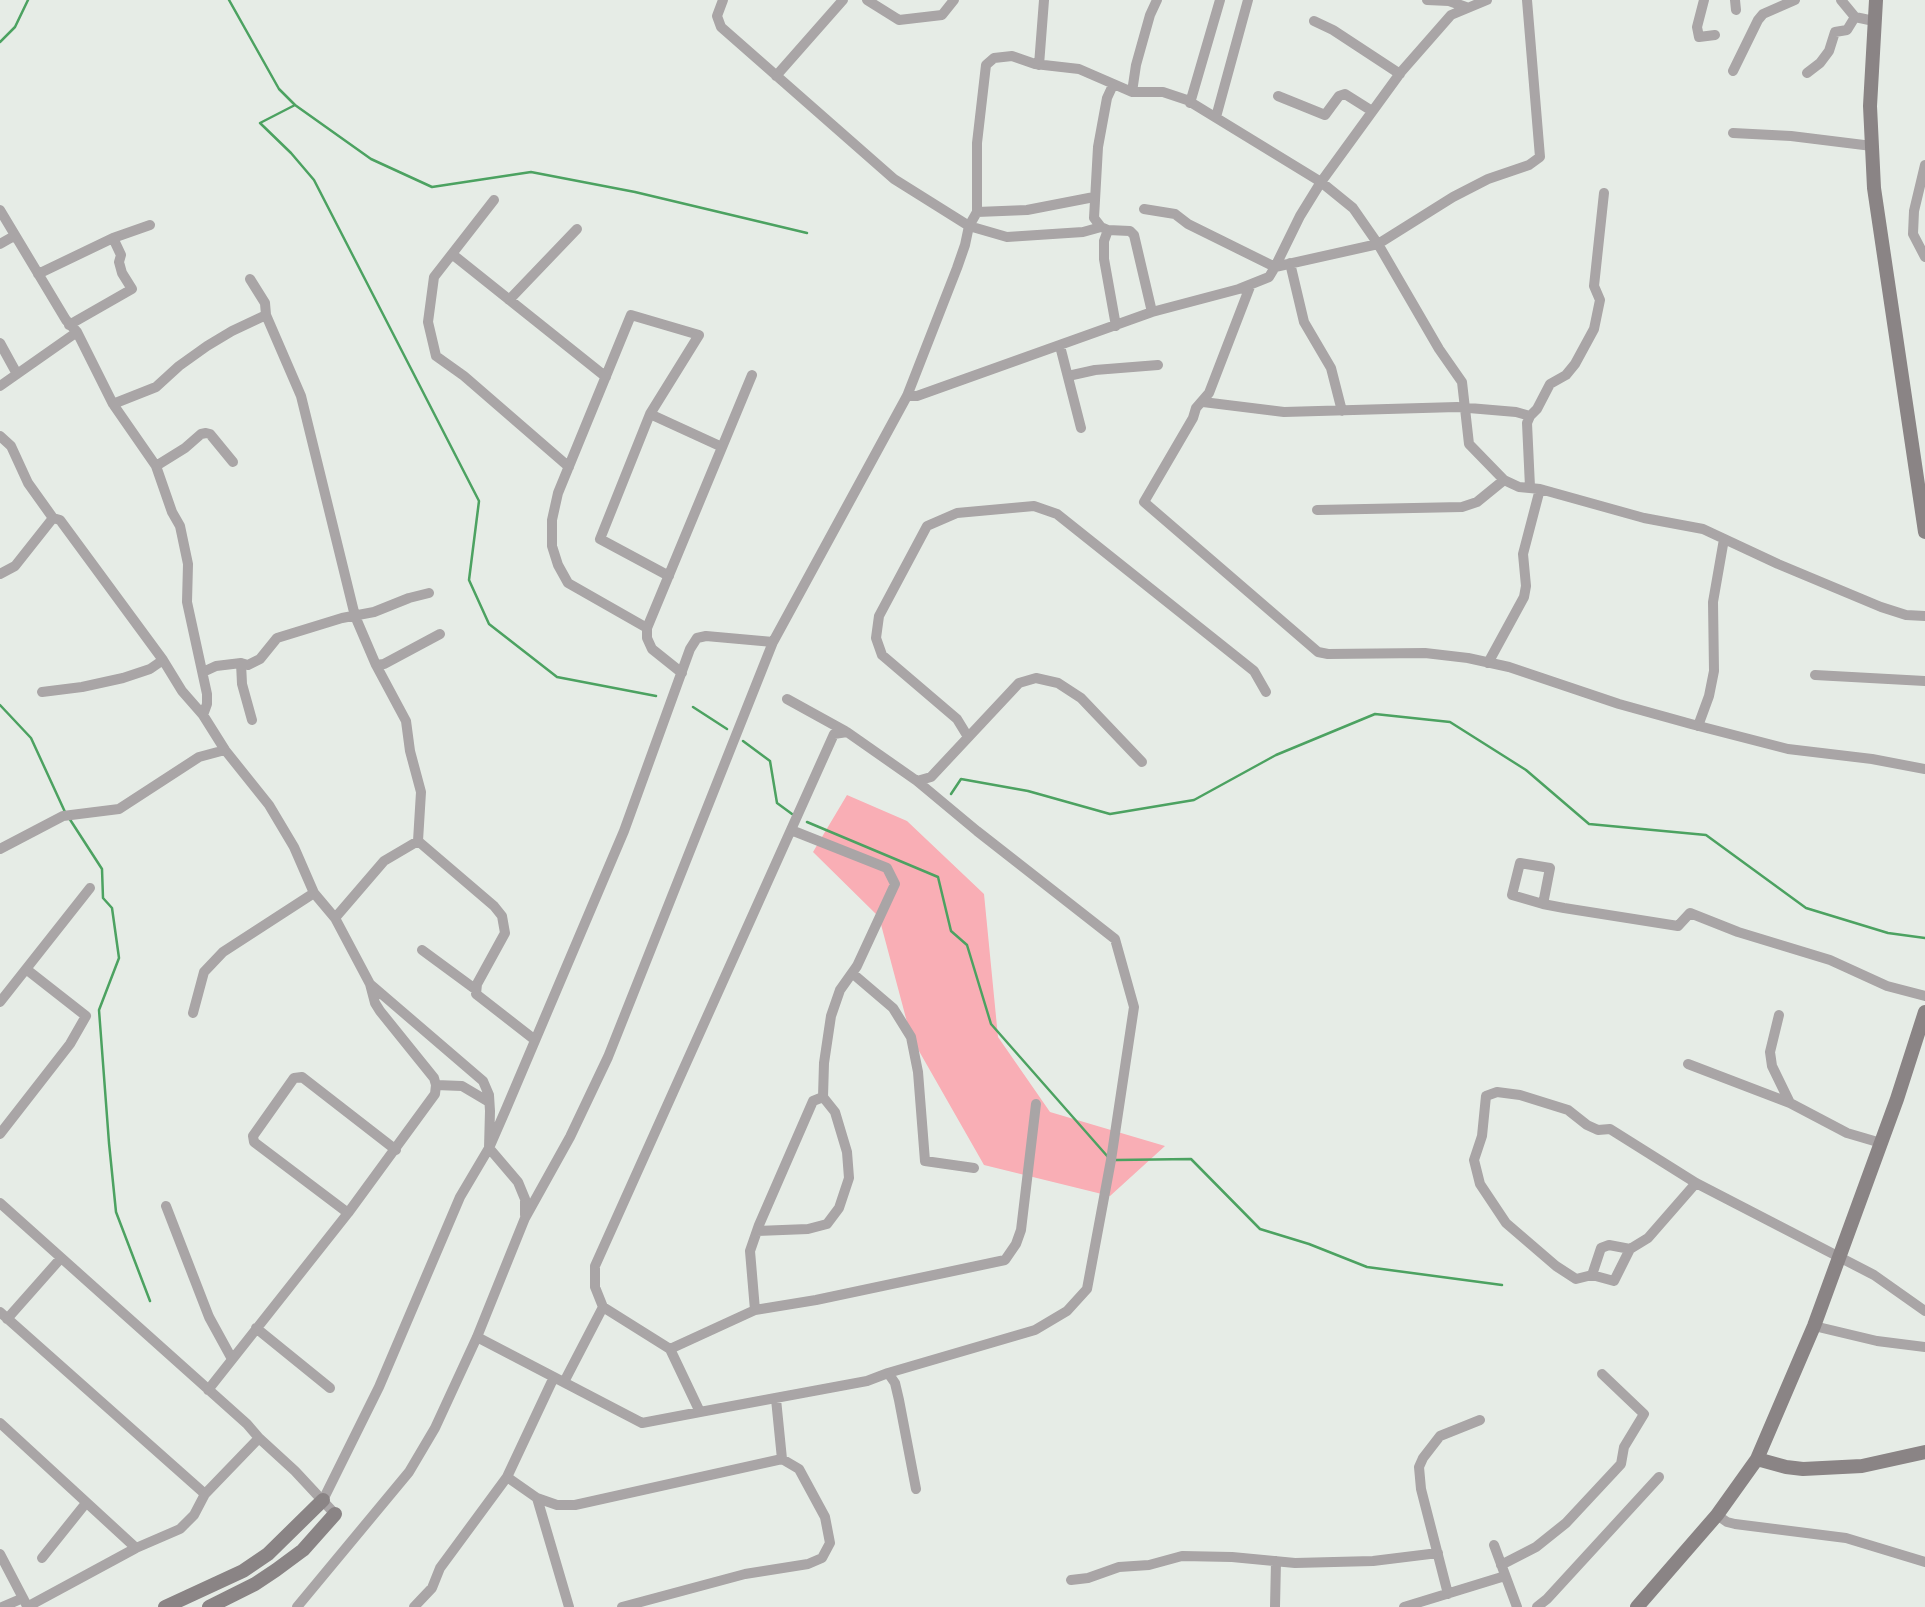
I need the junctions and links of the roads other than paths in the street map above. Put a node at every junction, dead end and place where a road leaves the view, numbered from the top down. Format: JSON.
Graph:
{"nodes":[{"id":1,"x":723,"y":0,"type":"edge"},
{"id":2,"x":843,"y":0,"type":"edge"},
{"id":3,"x":867,"y":0,"type":"edge"},
{"id":4,"x":954,"y":0,"type":"edge"},
{"id":5,"x":1044,"y":0,"type":"edge"},
{"id":6,"x":1157,"y":0,"type":"edge"},
{"id":7,"x":1220,"y":0,"type":"edge"},
{"id":8,"x":1248,"y":0,"type":"edge"},
{"id":9,"x":1427,"y":0,"type":"edge"},
{"id":10,"x":1487,"y":0,"type":"edge"},
{"id":11,"x":1527,"y":0,"type":"edge"},
{"id":12,"x":1704,"y":0,"type":"edge"},
{"id":13,"x":1795,"y":0,"type":"edge"},
{"id":14,"x":1841,"y":0,"type":"edge"},
{"id":15,"x":1876,"y":0,"type":"edge"},
{"id":16,"x":1466,"y":7,"type":"junction"},
{"id":17,"x":1856,"y":17,"type":"junction"},
{"id":18,"x":1874,"y":20,"type":"junction"},
{"id":19,"x":1314,"y":21,"type":"dead end"},
{"id":20,"x":1715,"y":35,"type":"dead end"},
{"id":21,"x":1036,"y":60,"type":"junction"},
{"id":22,"x":1733,"y":71,"type":"dead end"},
{"id":23,"x":1807,"y":73,"type":"dead end"},
{"id":24,"x":1399,"y":74,"type":"junction"},
{"id":25,"x":776,"y":76,"type":"junction"},
{"id":26,"x":1113,"y":85,"type":"junction"},
{"id":27,"x":1132,"y":92,"type":"junction"},
{"id":28,"x":1278,"y":96,"type":"dead end"},
{"id":29,"x":1191,"y":103,"type":"junction"},
{"id":30,"x":1372,"y":111,"type":"junction"},
{"id":31,"x":1216,"y":117,"type":"junction"},
{"id":32,"x":1733,"y":133,"type":"dead end"},
{"id":33,"x":1872,"y":146,"type":"junction"},
{"id":34,"x":1925,"y":165,"type":"edge"},
{"id":35,"x":1321,"y":182,"type":"junction"},
{"id":36,"x":1604,"y":193,"type":"dead end"},
{"id":37,"x":1094,"y":197,"type":"junction"},
{"id":38,"x":494,"y":200,"type":"dead end"},
{"id":39,"x":1144,"y":209,"type":"dead end"},
{"id":40,"x":0,"y":210,"type":"edge"},
{"id":41,"x":977,"y":212,"type":"junction"},
{"id":42,"x":150,"y":225,"type":"dead end"},
{"id":43,"x":969,"y":226,"type":"junction"},
{"id":44,"x":577,"y":229,"type":"dead end"},
{"id":45,"x":1104,"y":229,"type":"junction"},
{"id":46,"x":14,"y":236,"type":"junction"},
{"id":47,"x":113,"y":238,"type":"junction"},
{"id":48,"x":0,"y":244,"type":"edge"},
{"id":49,"x":1378,"y":244,"type":"junction"},
{"id":50,"x":452,"y":254,"type":"junction"},
{"id":51,"x":1925,"y":257,"type":"edge"},
{"id":52,"x":1290,"y":262,"type":"junction"},
{"id":53,"x":1275,"y":267,"type":"junction"},
{"id":54,"x":38,"y":274,"type":"junction"},
{"id":55,"x":250,"y":279,"type":"dead end"},
{"id":56,"x":1251,"y":284,"type":"junction"},
{"id":57,"x":509,"y":300,"type":"junction"},
{"id":58,"x":1152,"y":313,"type":"junction"},
{"id":59,"x":266,"y":315,"type":"junction"},
{"id":60,"x":1116,"y":326,"type":"junction"},
{"id":61,"x":73,"y":328,"type":"junction"},
{"id":62,"x":0,"y":343,"type":"edge"},
{"id":63,"x":1060,"y":346,"type":"junction"},
{"id":64,"x":1158,"y":365,"type":"dead end"},
{"id":65,"x":17,"y":374,"type":"junction"},
{"id":66,"x":752,"y":375,"type":"dead end"},
{"id":67,"x":1068,"y":376,"type":"junction"},
{"id":68,"x":606,"y":377,"type":"junction"},
{"id":69,"x":0,"y":386,"type":"edge"},
{"id":70,"x":907,"y":396,"type":"junction"},
{"id":71,"x":1203,"y":402,"type":"junction"},
{"id":72,"x":113,"y":404,"type":"junction"},
{"id":73,"x":1465,"y":407,"type":"junction"},
{"id":74,"x":1342,"y":411,"type":"junction"},
{"id":75,"x":650,"y":414,"type":"junction"},
{"id":76,"x":1530,"y":416,"type":"junction"},
{"id":77,"x":1081,"y":428,"type":"dead end"},
{"id":78,"x":0,"y":436,"type":"edge"},
{"id":79,"x":722,"y":447,"type":"junction"},
{"id":80,"x":233,"y":462,"type":"dead end"},
{"id":81,"x":156,"y":466,"type":"junction"},
{"id":82,"x":569,"y":467,"type":"junction"},
{"id":83,"x":1504,"y":480,"type":"junction"},
{"id":84,"x":1921,"y":483,"type":"edge"},
{"id":85,"x":1535,"y":488,"type":"junction"},
{"id":86,"x":1317,"y":510,"type":"dead end"},
{"id":87,"x":53,"y":518,"type":"junction"},
{"id":88,"x":1925,"y":532,"type":"edge"},
{"id":89,"x":1724,"y":539,"type":"junction"},
{"id":90,"x":0,"y":574,"type":"edge"},
{"id":91,"x":669,"y":576,"type":"junction"},
{"id":92,"x":429,"y":593,"type":"dead end"},
{"id":93,"x":355,"y":616,"type":"junction"},
{"id":94,"x":1925,"y":616,"type":"edge"},
{"id":95,"x":647,"y":628,"type":"junction"},
{"id":96,"x":440,"y":634,"type":"dead end"},
{"id":97,"x":773,"y":642,"type":"junction"},
{"id":98,"x":163,"y":660,"type":"junction"},
{"id":99,"x":241,"y":663,"type":"junction"},
{"id":100,"x":1488,"y":663,"type":"junction"},
{"id":101,"x":376,"y":665,"type":"junction"},
{"id":102,"x":203,"y":672,"type":"junction"},
{"id":103,"x":682,"y":673,"type":"junction"},
{"id":104,"x":1815,"y":675,"type":"dead end"},
{"id":105,"x":1925,"y":681,"type":"edge"},
{"id":106,"x":42,"y":692,"type":"dead end"},
{"id":107,"x":1266,"y":692,"type":"dead end"},
{"id":108,"x":787,"y":699,"type":"dead end"},
{"id":109,"x":203,"y":715,"type":"junction"},
{"id":110,"x":252,"y":720,"type":"dead end"},
{"id":111,"x":1698,"y":726,"type":"junction"},
{"id":112,"x":847,"y":732,"type":"junction"},
{"id":113,"x":968,"y":737,"type":"junction"},
{"id":114,"x":225,"y":750,"type":"junction"},
{"id":115,"x":1142,"y":762,"type":"dead end"},
{"id":116,"x":1925,"y":769,"type":"edge"},
{"id":117,"x":917,"y":781,"type":"junction"},
{"id":118,"x":791,"y":830,"type":"junction"},
{"id":119,"x":418,"y":841,"type":"junction"},
{"id":120,"x":0,"y":849,"type":"edge"},
{"id":121,"x":90,"y":888,"type":"dead end"},
{"id":122,"x":314,"y":893,"type":"junction"},
{"id":123,"x":1543,"y":904,"type":"junction"},
{"id":124,"x":335,"y":918,"type":"junction"},
{"id":125,"x":422,"y":950,"type":"dead end"},
{"id":126,"x":26,"y":969,"type":"junction"},
{"id":127,"x":852,"y":973,"type":"junction"},
{"id":128,"x":370,"y":984,"type":"junction"},
{"id":129,"x":475,"y":989,"type":"junction"},
{"id":130,"x":1925,"y":996,"type":"edge"},
{"id":131,"x":0,"y":1002,"type":"edge"},
{"id":132,"x":1925,"y":1012,"type":"edge"},
{"id":133,"x":193,"y":1013,"type":"dead end"},
{"id":134,"x":1779,"y":1015,"type":"dead end"},
{"id":135,"x":536,"y":1040,"type":"junction"},
{"id":136,"x":1688,"y":1064,"type":"dead end"},
{"id":137,"x":436,"y":1085,"type":"junction"},
{"id":138,"x":823,"y":1097,"type":"junction"},
{"id":139,"x":489,"y":1102,"type":"junction"},
{"id":140,"x":1790,"y":1103,"type":"junction"},
{"id":141,"x":1037,"y":1104,"type":"dead end"},
{"id":142,"x":0,"y":1134,"type":"edge"},
{"id":143,"x":1881,"y":1143,"type":"junction"},
{"id":144,"x":489,"y":1148,"type":"junction"},
{"id":145,"x":396,"y":1150,"type":"junction"},
{"id":146,"x":974,"y":1168,"type":"dead end"},
{"id":147,"x":1696,"y":1183,"type":"junction"},
{"id":148,"x":0,"y":1203,"type":"edge"},
{"id":149,"x":166,"y":1206,"type":"dead end"},
{"id":150,"x":348,"y":1213,"type":"junction"},
{"id":151,"x":524,"y":1218,"type":"junction"},
{"id":152,"x":757,"y":1231,"type":"junction"},
{"id":153,"x":1630,"y":1249,"type":"junction"},
{"id":154,"x":1840,"y":1256,"type":"junction"},
{"id":155,"x":61,"y":1258,"type":"junction"},
{"id":156,"x":1592,"y":1275,"type":"junction"},
{"id":157,"x":603,"y":1307,"type":"junction"},
{"id":158,"x":755,"y":1310,"type":"junction"},
{"id":159,"x":1925,"y":1311,"type":"edge"},
{"id":160,"x":4,"y":1315,"type":"edge"},
{"id":161,"x":1814,"y":1326,"type":"junction"},
{"id":162,"x":256,"y":1328,"type":"junction"},
{"id":163,"x":477,"y":1337,"type":"junction"},
{"id":164,"x":1925,"y":1347,"type":"edge"},
{"id":165,"x":670,"y":1349,"type":"junction"},
{"id":166,"x":232,"y":1359,"type":"junction"},
{"id":167,"x":888,"y":1373,"type":"junction"},
{"id":168,"x":1602,"y":1374,"type":"dead end"},
{"id":169,"x":559,"y":1379,"type":"junction"},
{"id":170,"x":330,"y":1388,"type":"dead end"},
{"id":171,"x":208,"y":1390,"type":"junction"},
{"id":172,"x":776,"y":1399,"type":"junction"},
{"id":173,"x":700,"y":1412,"type":"junction"},
{"id":174,"x":1480,"y":1420,"type":"dead end"},
{"id":175,"x":0,"y":1423,"type":"edge"},
{"id":176,"x":259,"y":1438,"type":"junction"},
{"id":177,"x":1925,"y":1452,"type":"edge"},
{"id":178,"x":782,"y":1459,"type":"junction"},
{"id":179,"x":1757,"y":1459,"type":"junction"},
{"id":180,"x":507,"y":1477,"type":"junction"},
{"id":181,"x":1659,"y":1478,"type":"dead end"},
{"id":182,"x":916,"y":1489,"type":"dead end"},
{"id":183,"x":205,"y":1494,"type":"junction"},
{"id":184,"x":537,"y":1498,"type":"junction"},
{"id":185,"x":323,"y":1500,"type":"junction"},
{"id":186,"x":86,"y":1503,"type":"junction"},
{"id":187,"x":335,"y":1514,"type":"joint"},
{"id":188,"x":1717,"y":1515,"type":"junction"},
{"id":189,"x":1494,"y":1545,"type":"dead end"},
{"id":190,"x":136,"y":1548,"type":"junction"},
{"id":191,"x":1438,"y":1553,"type":"junction"},
{"id":192,"x":0,"y":1554,"type":"edge"},
{"id":193,"x":42,"y":1559,"type":"dead end"},
{"id":194,"x":1276,"y":1561,"type":"junction"},
{"id":195,"x":1925,"y":1562,"type":"edge"},
{"id":196,"x":1503,"y":1571,"type":"junction"},
{"id":197,"x":1071,"y":1580,"type":"dead end"},
{"id":198,"x":1448,"y":1594,"type":"junction"},
{"id":199,"x":26,"y":1604,"type":"edge"},
{"id":200,"x":2,"y":1607,"type":"edge"},
{"id":201,"x":165,"y":1607,"type":"edge"},
{"id":202,"x":209,"y":1607,"type":"edge"},
{"id":203,"x":297,"y":1607,"type":"edge"},
{"id":204,"x":414,"y":1607,"type":"edge"},
{"id":205,"x":569,"y":1607,"type":"edge"},
{"id":206,"x":622,"y":1607,"type":"edge"},
{"id":207,"x":1275,"y":1607,"type":"edge"},
{"id":208,"x":1404,"y":1607,"type":"edge"},
{"id":209,"x":1517,"y":1607,"type":"edge"},
{"id":210,"x":1537,"y":1607,"type":"edge"},
{"id":211,"x":1637,"y":1607,"type":"edge"}],
"edges":[{"from":1,"to":25,"type":"street"},
{"from":2,"to":25,"type":"street"},
{"from":3,"to":4,"type":"street"},
{"from":5,"to":21,"type":"street"},
{"from":6,"to":27,"type":"street"},
{"from":7,"to":29,"type":"street"},
{"from":8,"to":31,"type":"street"},
{"from":9,"to":16,"type":"street"},
{"from":10,"to":16,"type":"street"},
{"from":11,"to":49,"type":"street"},
{"from":12,"to":20,"type":"street"},
{"from":13,"to":22,"type":"street"},
{"from":14,"to":17,"type":"street"},
{"from":15,"to":18,"type":"main road"},
{"from":16,"to":24,"type":"street"},
{"from":17,"to":18,"type":"street"},
{"from":17,"to":23,"type":"street"},
{"from":18,"to":33,"type":"main road"},
{"from":19,"to":24,"type":"street"},
{"from":21,"to":26,"type":"street"},
{"from":21,"to":41,"type":"street"},
{"from":24,"to":30,"type":"street"},
{"from":25,"to":43,"type":"street"},
{"from":26,"to":27,"type":"street"},
{"from":26,"to":37,"type":"street"},
{"from":27,"to":29,"type":"street"},
{"from":28,"to":30,"type":"street"},
{"from":29,"to":31,"type":"street"},
{"from":30,"to":35,"type":"street"},
{"from":31,"to":35,"type":"street"},
{"from":32,"to":33,"type":"street"},
{"from":33,"to":84,"type":"main road"},
{"from":34,"to":51,"type":"street"},
{"from":35,"to":49,"type":"street"},
{"from":35,"to":53,"type":"street"},
{"from":36,"to":76,"type":"street"},
{"from":37,"to":41,"type":"street"},
{"from":37,"to":45,"type":"street"},
{"from":38,"to":50,"type":"street"},
{"from":39,"to":53,"type":"street"},
{"from":40,"to":46,"type":"street"},
{"from":41,"to":43,"type":"street"},
{"from":42,"to":47,"type":"street"},
{"from":43,"to":45,"type":"street"},
{"from":43,"to":70,"type":"street"},
{"from":44,"to":57,"type":"street"},
{"from":45,"to":58,"type":"street"},
{"from":45,"to":60,"type":"street"},
{"from":46,"to":48,"type":"street"},
{"from":46,"to":54,"type":"street"},
{"from":47,"to":54,"type":"street"},
{"from":47,"to":61,"type":"street"},
{"from":49,"to":52,"type":"street"},
{"from":49,"to":73,"type":"street"},
{"from":50,"to":57,"type":"street"},
{"from":50,"to":82,"type":"street"},
{"from":52,"to":53,"type":"street"},
{"from":52,"to":74,"type":"street"},
{"from":53,"to":56,"type":"street"},
{"from":54,"to":61,"type":"street"},
{"from":55,"to":59,"type":"street"},
{"from":56,"to":58,"type":"street"},
{"from":56,"to":71,"type":"street"},
{"from":57,"to":68,"type":"street"},
{"from":58,"to":60,"type":"street"},
{"from":59,"to":72,"type":"street"},
{"from":59,"to":93,"type":"street"},
{"from":60,"to":63,"type":"street"},
{"from":61,"to":65,"type":"street"},
{"from":61,"to":72,"type":"street"},
{"from":62,"to":65,"type":"street"},
{"from":63,"to":67,"type":"street"},
{"from":63,"to":70,"type":"street"},
{"from":64,"to":67,"type":"street"},
{"from":65,"to":69,"type":"street"},
{"from":66,"to":79,"type":"street"},
{"from":67,"to":77,"type":"street"},
{"from":68,"to":75,"type":"street"},
{"from":68,"to":82,"type":"street"},
{"from":70,"to":97,"type":"street"},
{"from":71,"to":74,"type":"street"},
{"from":71,"to":100,"type":"street"},
{"from":72,"to":81,"type":"street"},
{"from":73,"to":74,"type":"street"},
{"from":73,"to":76,"type":"street"},
{"from":73,"to":83,"type":"street"},
{"from":75,"to":79,"type":"street"},
{"from":75,"to":91,"type":"street"},
{"from":76,"to":85,"type":"street"},
{"from":78,"to":87,"type":"street"},
{"from":79,"to":91,"type":"street"},
{"from":80,"to":81,"type":"street"},
{"from":81,"to":102,"type":"street"},
{"from":82,"to":95,"type":"street"},
{"from":83,"to":85,"type":"street"},
{"from":83,"to":86,"type":"street"},
{"from":84,"to":88,"type":"main road"},
{"from":85,"to":89,"type":"street"},
{"from":85,"to":100,"type":"street"},
{"from":87,"to":90,"type":"street"},
{"from":87,"to":98,"type":"street"},
{"from":89,"to":94,"type":"street"},
{"from":89,"to":111,"type":"street"},
{"from":91,"to":95,"type":"street"},
{"from":92,"to":93,"type":"street"},
{"from":93,"to":99,"type":"street"},
{"from":93,"to":101,"type":"street"},
{"from":95,"to":103,"type":"street"},
{"from":96,"to":101,"type":"street"},
{"from":97,"to":103,"type":"street"},
{"from":97,"to":151,"type":"street"},
{"from":98,"to":106,"type":"street"},
{"from":98,"to":109,"type":"street"},
{"from":99,"to":102,"type":"street"},
{"from":99,"to":110,"type":"street"},
{"from":100,"to":111,"type":"street"},
{"from":101,"to":119,"type":"street"},
{"from":102,"to":109,"type":"street"},
{"from":103,"to":135,"type":"street"},
{"from":104,"to":105,"type":"street"},
{"from":107,"to":113,"type":"street"},
{"from":108,"to":112,"type":"street"},
{"from":109,"to":114,"type":"street"},
{"from":111,"to":116,"type":"street"},
{"from":112,"to":117,"type":"street"},
{"from":112,"to":118,"type":"street"},
{"from":113,"to":115,"type":"street"},
{"from":113,"to":117,"type":"street"},
{"from":114,"to":120,"type":"street"},
{"from":114,"to":122,"type":"street"},
{"from":117,"to":167,"type":"street"},
{"from":118,"to":127,"type":"street"},
{"from":118,"to":157,"type":"street"},
{"from":119,"to":124,"type":"street"},
{"from":119,"to":129,"type":"street"},
{"from":121,"to":126,"type":"street"},
{"from":122,"to":124,"type":"street"},
{"from":122,"to":133,"type":"street"},
{"from":123,"to":123,"type":"street"},
{"from":123,"to":130,"type":"street"},
{"from":124,"to":128,"type":"street"},
{"from":125,"to":129,"type":"street"},
{"from":126,"to":131,"type":"street"},
{"from":126,"to":142,"type":"street"},
{"from":127,"to":138,"type":"street"},
{"from":127,"to":146,"type":"street"},
{"from":128,"to":137,"type":"street"},
{"from":128,"to":139,"type":"street"},
{"from":129,"to":135,"type":"street"},
{"from":132,"to":143,"type":"main road"},
{"from":134,"to":140,"type":"street"},
{"from":135,"to":144,"type":"street"},
{"from":136,"to":140,"type":"street"},
{"from":137,"to":139,"type":"street"},
{"from":137,"to":145,"type":"street"},
{"from":138,"to":152,"type":"street"},
{"from":138,"to":152,"type":"street"},
{"from":139,"to":144,"type":"street"},
{"from":140,"to":143,"type":"street"},
{"from":141,"to":158,"type":"street"},
{"from":143,"to":154,"type":"main road"},
{"from":144,"to":151,"type":"street"},
{"from":144,"to":185,"type":"street"},
{"from":145,"to":150,"type":"street"},
{"from":145,"to":150,"type":"street"},
{"from":147,"to":153,"type":"street"},
{"from":147,"to":154,"type":"street"},
{"from":147,"to":156,"type":"street"},
{"from":148,"to":155,"type":"street"},
{"from":149,"to":166,"type":"street"},
{"from":150,"to":162,"type":"street"},
{"from":151,"to":163,"type":"street"},
{"from":152,"to":158,"type":"street"},
{"from":153,"to":156,"type":"street"},
{"from":153,"to":156,"type":"street"},
{"from":154,"to":159,"type":"street"},
{"from":154,"to":161,"type":"main road"},
{"from":155,"to":160,"type":"street"},
{"from":155,"to":171,"type":"street"},
{"from":157,"to":165,"type":"street"},
{"from":157,"to":169,"type":"street"},
{"from":158,"to":165,"type":"street"},
{"from":160,"to":183,"type":"street"},
{"from":161,"to":164,"type":"street"},
{"from":161,"to":179,"type":"main road"},
{"from":162,"to":166,"type":"street"},
{"from":162,"to":170,"type":"street"},
{"from":163,"to":169,"type":"street"},
{"from":163,"to":203,"type":"street"},
{"from":165,"to":173,"type":"street"},
{"from":166,"to":171,"type":"street"},
{"from":167,"to":172,"type":"street"},
{"from":167,"to":182,"type":"street"},
{"from":168,"to":196,"type":"street"},
{"from":169,"to":173,"type":"street"},
{"from":169,"to":180,"type":"street"},
{"from":171,"to":176,"type":"street"},
{"from":172,"to":173,"type":"street"},
{"from":172,"to":178,"type":"street"},
{"from":174,"to":191,"type":"street"},
{"from":175,"to":186,"type":"street"},
{"from":176,"to":183,"type":"street"},
{"from":176,"to":185,"type":"street"},
{"from":177,"to":179,"type":"main road"},
{"from":178,"to":184,"type":"street"},
{"from":178,"to":206,"type":"street"},
{"from":179,"to":188,"type":"main road"},
{"from":180,"to":184,"type":"street"},
{"from":180,"to":204,"type":"street"},
{"from":181,"to":210,"type":"street"},
{"from":183,"to":190,"type":"street"},
{"from":184,"to":205,"type":"street"},
{"from":185,"to":187,"type":"street"},
{"from":185,"to":201,"type":"main road"},
{"from":186,"to":190,"type":"street"},
{"from":186,"to":193,"type":"street"},
{"from":187,"to":202,"type":"main road"},
{"from":188,"to":195,"type":"street"},
{"from":188,"to":211,"type":"main road"},
{"from":189,"to":196,"type":"street"},
{"from":190,"to":199,"type":"street"},
{"from":191,"to":194,"type":"street"},
{"from":191,"to":198,"type":"street"},
{"from":192,"to":199,"type":"street"},
{"from":194,"to":197,"type":"street"},
{"from":194,"to":207,"type":"street"},
{"from":196,"to":198,"type":"street"},
{"from":196,"to":209,"type":"street"},
{"from":198,"to":208,"type":"street"},
{"from":199,"to":200,"type":"street"}]}
